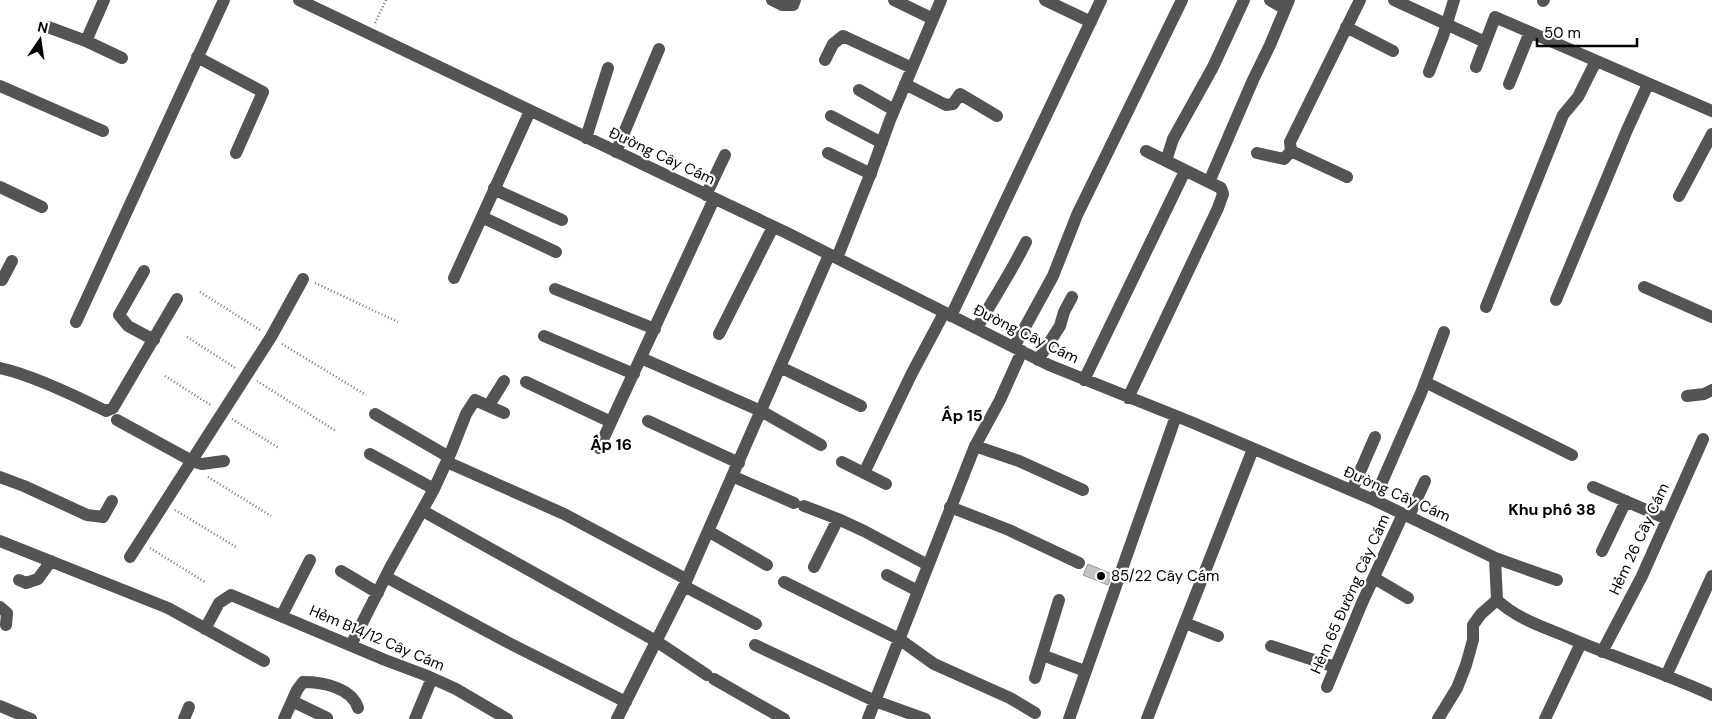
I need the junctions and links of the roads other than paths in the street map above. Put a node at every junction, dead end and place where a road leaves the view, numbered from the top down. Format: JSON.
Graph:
{"nodes":[{"id":1,"x":104,"y":0,"type":"edge"},
{"id":2,"x":224,"y":0,"type":"edge"},
{"id":3,"x":299,"y":0,"type":"edge"},
{"id":4,"x":772,"y":0,"type":"edge"},
{"id":5,"x":795,"y":0,"type":"edge"},
{"id":6,"x":894,"y":0,"type":"edge"},
{"id":7,"x":941,"y":0,"type":"edge"},
{"id":8,"x":1046,"y":0,"type":"edge"},
{"id":9,"x":1101,"y":0,"type":"edge"},
{"id":10,"x":1182,"y":0,"type":"edge"},
{"id":11,"x":1244,"y":0,"type":"edge"},
{"id":12,"x":1270,"y":0,"type":"edge"},
{"id":13,"x":1360,"y":0,"type":"edge"},
{"id":14,"x":1394,"y":0,"type":"edge"},
{"id":15,"x":1454,"y":0,"type":"edge"},
{"id":16,"x":1287,"y":4,"type":"edge"},
{"id":17,"x":933,"y":19,"type":"junction"},
{"id":18,"x":1090,"y":22,"type":"junction"},
{"id":19,"x":1446,"y":24,"type":"junction"},
{"id":20,"x":48,"y":27,"type":"dead end"},
{"id":21,"x":1346,"y":27,"type":"junction"},
{"id":22,"x":1530,"y":32,"type":"junction"},
{"id":23,"x":86,"y":41,"type":"junction"},
{"id":24,"x":1485,"y":42,"type":"junction"},
{"id":25,"x":659,"y":49,"type":"dead end"},
{"id":26,"x":1393,"y":51,"type":"dead end"},
{"id":27,"x":197,"y":57,"type":"junction"},
{"id":28,"x":122,"y":58,"type":"dead end"},
{"id":29,"x":825,"y":60,"type":"dead end"},
{"id":30,"x":1596,"y":61,"type":"junction"},
{"id":31,"x":1476,"y":67,"type":"dead end"},
{"id":32,"x":608,"y":68,"type":"dead end"},
{"id":33,"x":912,"y":68,"type":"junction"},
{"id":34,"x":1429,"y":72,"type":"dead end"},
{"id":35,"x":906,"y":84,"type":"junction"},
{"id":36,"x":1509,"y":84,"type":"dead end"},
{"id":37,"x":1648,"y":84,"type":"junction"},
{"id":38,"x":0,"y":86,"type":"edge"},
{"id":39,"x":859,"y":90,"type":"dead end"},
{"id":40,"x":894,"y":110,"type":"junction"},
{"id":41,"x":530,"y":111,"type":"junction"},
{"id":42,"x":1712,"y":111,"type":"edge"},
{"id":43,"x":831,"y":116,"type":"dead end"},
{"id":44,"x":997,"y":116,"type":"dead end"},
{"id":45,"x":103,"y":131,"type":"dead end"},
{"id":46,"x":1712,"y":134,"type":"edge"},
{"id":47,"x":586,"y":138,"type":"junction"},
{"id":48,"x":882,"y":143,"type":"junction"},
{"id":49,"x":1146,"y":151,"type":"dead end"},
{"id":50,"x":1291,"y":151,"type":"junction"},
{"id":51,"x":616,"y":152,"type":"junction"},
{"id":52,"x":236,"y":153,"type":"dead end"},
{"id":53,"x":828,"y":153,"type":"dead end"},
{"id":54,"x":1257,"y":153,"type":"dead end"},
{"id":55,"x":725,"y":155,"type":"dead end"},
{"id":56,"x":1707,"y":157,"type":"edge"},
{"id":57,"x":1166,"y":161,"type":"junction"},
{"id":58,"x":1185,"y":171,"type":"junction"},
{"id":59,"x":870,"y":174,"type":"junction"},
{"id":60,"x":1347,"y":178,"type":"dead end"},
{"id":61,"x":1209,"y":182,"type":"junction"},
{"id":62,"x":0,"y":187,"type":"edge"},
{"id":63,"x":494,"y":188,"type":"junction"},
{"id":64,"x":1680,"y":196,"type":"dead end"},
{"id":65,"x":710,"y":197,"type":"junction"},
{"id":66,"x":42,"y":207,"type":"dead end"},
{"id":67,"x":482,"y":217,"type":"junction"},
{"id":68,"x":562,"y":220,"type":"dead end"},
{"id":69,"x":773,"y":227,"type":"junction"},
{"id":70,"x":1026,"y":242,"type":"dead end"},
{"id":71,"x":556,"y":252,"type":"dead end"},
{"id":72,"x":833,"y":257,"type":"junction"},
{"id":73,"x":12,"y":261,"type":"dead end"},
{"id":74,"x":144,"y":271,"type":"dead end"},
{"id":75,"x":303,"y":278,"type":"road end"},
{"id":76,"x":454,"y":278,"type":"dead end"},
{"id":77,"x":0,"y":279,"type":"edge"},
{"id":78,"x":1644,"y":287,"type":"dead end"},
{"id":79,"x":555,"y":289,"type":"dead end"},
{"id":80,"x":1072,"y":296,"type":"dead end"},
{"id":81,"x":177,"y":299,"type":"dead end"},
{"id":82,"x":1556,"y":300,"type":"dead end"},
{"id":83,"x":1486,"y":307,"type":"dead end"},
{"id":84,"x":947,"y":315,"type":"junction"},
{"id":85,"x":1712,"y":317,"type":"edge"},
{"id":86,"x":76,"y":322,"type":"dead end"},
{"id":87,"x":977,"y":328,"type":"junction"},
{"id":88,"x":654,"y":329,"type":"junction"},
{"id":89,"x":1444,"y":332,"type":"dead end"},
{"id":90,"x":719,"y":334,"type":"dead end"},
{"id":91,"x":544,"y":336,"type":"dead end"},
{"id":92,"x":154,"y":340,"type":"junction"},
{"id":93,"x":1018,"y":349,"type":"junction"},
{"id":94,"x":641,"y":358,"type":"junction"},
{"id":95,"x":1038,"y":360,"type":"junction"},
{"id":96,"x":780,"y":367,"type":"junction"},
{"id":97,"x":0,"y":368,"type":"edge"},
{"id":98,"x":634,"y":374,"type":"junction"},
{"id":99,"x":1084,"y":380,"type":"junction"},
{"id":100,"x":504,"y":381,"type":"dead end"},
{"id":101,"x":526,"y":382,"type":"dead end"},
{"id":102,"x":1425,"y":382,"type":"junction"},
{"id":103,"x":1712,"y":390,"type":"edge"},
{"id":104,"x":1687,"y":396,"type":"dead end"},
{"id":105,"x":1128,"y":398,"type":"junction"},
{"id":106,"x":489,"y":405,"type":"junction"},
{"id":107,"x":861,"y":406,"type":"dead end"},
{"id":108,"x":761,"y":411,"type":"junction"},
{"id":109,"x":504,"y":413,"type":"dead end"},
{"id":110,"x":375,"y":414,"type":"dead end"},
{"id":111,"x":1176,"y":416,"type":"junction"},
{"id":112,"x":117,"y":420,"type":"dead end"},
{"id":113,"x":611,"y":422,"type":"junction"},
{"id":114,"x":648,"y":422,"type":"dead end"},
{"id":115,"x":1375,"y":437,"type":"dead end"},
{"id":116,"x":1703,"y":439,"type":"dead end"},
{"id":117,"x":821,"y":445,"type":"dead end"},
{"id":118,"x":975,"y":446,"type":"junction"},
{"id":119,"x":599,"y":448,"type":"dead end"},
{"id":120,"x":1253,"y":450,"type":"junction"},
{"id":121,"x":370,"y":454,"type":"dead end"},
{"id":122,"x":1572,"y":455,"type":"dead end"},
{"id":123,"x":448,"y":459,"type":"junction"},
{"id":124,"x":224,"y":461,"type":"dead end"},
{"id":125,"x":739,"y":462,"type":"junction"},
{"id":126,"x":842,"y":462,"type":"dead end"},
{"id":127,"x":191,"y":463,"type":"junction"},
{"id":128,"x":864,"y":473,"type":"junction"},
{"id":129,"x":732,"y":476,"type":"junction"},
{"id":130,"x":0,"y":477,"type":"edge"},
{"id":131,"x":1425,"y":481,"type":"dead end"},
{"id":132,"x":886,"y":484,"type":"dead end"},
{"id":133,"x":1593,"y":487,"type":"dead end"},
{"id":134,"x":434,"y":489,"type":"junction"},
{"id":135,"x":1083,"y":490,"type":"dead end"},
{"id":136,"x":1352,"y":490,"type":"junction"},
{"id":137,"x":1374,"y":500,"type":"junction"},
{"id":138,"x":112,"y":501,"type":"dead end"},
{"id":139,"x":1626,"y":501,"type":"junction"},
{"id":140,"x":950,"y":507,"type":"junction"},
{"id":141,"x":423,"y":511,"type":"junction"},
{"id":142,"x":1406,"y":515,"type":"junction"},
{"id":143,"x":838,"y":519,"type":"junction"},
{"id":144,"x":1667,"y":519,"type":"junction"},
{"id":145,"x":708,"y":531,"type":"junction"},
{"id":146,"x":0,"y":540,"type":"edge"},
{"id":147,"x":1602,"y":551,"type":"dead end"},
{"id":148,"x":130,"y":557,"type":"dead end"},
{"id":149,"x":1495,"y":558,"type":"junction"},
{"id":150,"x":310,"y":560,"type":"dead end"},
{"id":151,"x":51,"y":561,"type":"junction"},
{"id":152,"x":1079,"y":563,"type":"dead end"},
{"id":153,"x":928,"y":564,"type":"junction"},
{"id":154,"x":767,"y":565,"type":"dead end"},
{"id":155,"x":814,"y":566,"type":"dead end"},
{"id":156,"x":341,"y":571,"type":"dead end"},
{"id":157,"x":887,"y":575,"type":"dead end"},
{"id":158,"x":1712,"y":576,"type":"edge"},
{"id":159,"x":386,"y":577,"type":"junction"},
{"id":160,"x":1374,"y":578,"type":"junction"},
{"id":161,"x":19,"y":580,"type":"dead end"},
{"id":162,"x":1557,"y":580,"type":"dead end"},
{"id":163,"x":685,"y":582,"type":"junction"},
{"id":164,"x":784,"y":582,"type":"dead end"},
{"id":165,"x":918,"y":591,"type":"junction"},
{"id":166,"x":378,"y":594,"type":"junction"},
{"id":167,"x":1408,"y":598,"type":"dead end"},
{"id":168,"x":1059,"y":600,"type":"dead end"},
{"id":169,"x":1497,"y":600,"type":"junction"},
{"id":170,"x":0,"y":607,"type":"edge"},
{"id":171,"x":282,"y":615,"type":"junction"},
{"id":172,"x":1185,"y":623,"type":"junction"},
{"id":173,"x":756,"y":624,"type":"dead end"},
{"id":174,"x":6,"y":626,"type":"dead end"},
{"id":175,"x":205,"y":629,"type":"junction"},
{"id":176,"x":1218,"y":636,"type":"dead end"},
{"id":177,"x":899,"y":640,"type":"junction"},
{"id":178,"x":656,"y":641,"type":"junction"},
{"id":179,"x":1581,"y":643,"type":"junction"},
{"id":180,"x":351,"y":645,"type":"junction"},
{"id":181,"x":755,"y":645,"type":"dead end"},
{"id":182,"x":1271,"y":646,"type":"dead end"},
{"id":183,"x":1602,"y":652,"type":"junction"},
{"id":184,"x":1042,"y":654,"type":"junction"},
{"id":185,"x":264,"y":660,"type":"dead end"},
{"id":186,"x":1335,"y":667,"type":"junction"},
{"id":187,"x":1085,"y":671,"type":"junction"},
{"id":188,"x":1666,"y":676,"type":"junction"},
{"id":189,"x":432,"y":678,"type":"junction"},
{"id":190,"x":1035,"y":678,"type":"dead end"},
{"id":191,"x":1327,"y":687,"type":"dead end"},
{"id":192,"x":1712,"y":695,"type":"edge"},
{"id":193,"x":292,"y":701,"type":"junction"},
{"id":194,"x":875,"y":701,"type":"junction"},
{"id":195,"x":626,"y":702,"type":"junction"},
{"id":196,"x":0,"y":706,"type":"edge"},
{"id":197,"x":189,"y":707,"type":"dead end"},
{"id":198,"x":358,"y":708,"type":"dead end"},
{"id":199,"x":1035,"y":713,"type":"dead end"},
{"id":200,"x":327,"y":718,"type":"dead end"},
{"id":201,"x":31,"y":719,"type":"edge"},
{"id":202,"x":184,"y":719,"type":"edge"},
{"id":203,"x":284,"y":719,"type":"edge"},
{"id":204,"x":416,"y":719,"type":"edge"},
{"id":205,"x":507,"y":719,"type":"edge"},
{"id":206,"x":617,"y":719,"type":"edge"},
{"id":207,"x":784,"y":719,"type":"edge"},
{"id":208,"x":868,"y":719,"type":"edge"},
{"id":209,"x":925,"y":719,"type":"edge"},
{"id":210,"x":1069,"y":719,"type":"edge"},
{"id":211,"x":1147,"y":719,"type":"edge"},
{"id":212,"x":1438,"y":719,"type":"edge"},
{"id":213,"x":1544,"y":719,"type":"edge"}],
"edges":[{"from":1,"to":23,"type":"street"},
{"from":2,"to":27,"type":"street"},
{"from":3,"to":41,"type":"street","name":"Đường Cây Cám"},
{"from":4,"to":5,"type":"street"},
{"from":6,"to":17,"type":"street"},
{"from":7,"to":17,"type":"street"},
{"from":8,"to":18,"type":"street"},
{"from":9,"to":18,"type":"street"},
{"from":10,"to":93,"type":"street"},
{"from":11,"to":57,"type":"street"},
{"from":12,"to":16,"type":"street"},
{"from":13,"to":21,"type":"street"},
{"from":14,"to":19,"type":"street"},
{"from":15,"to":19,"type":"street"},
{"from":16,"to":61,"type":"street"},
{"from":17,"to":33,"type":"street"},
{"from":18,"to":84,"type":"street"},
{"from":19,"to":24,"type":"street"},
{"from":19,"to":34,"type":"street"},
{"from":20,"to":23,"type":"street"},
{"from":21,"to":26,"type":"street"},
{"from":21,"to":50,"type":"street"},
{"from":22,"to":24,"type":"street"},
{"from":22,"to":30,"type":"street"},
{"from":22,"to":36,"type":"street"},
{"from":23,"to":28,"type":"street"},
{"from":24,"to":31,"type":"street"},
{"from":25,"to":51,"type":"street"},
{"from":27,"to":52,"type":"street"},
{"from":27,"to":86,"type":"street"},
{"from":29,"to":33,"type":"street"},
{"from":30,"to":37,"type":"street"},
{"from":30,"to":83,"type":"street"},
{"from":32,"to":47,"type":"street"},
{"from":33,"to":35,"type":"street"},
{"from":35,"to":40,"type":"street"},
{"from":35,"to":44,"type":"street"},
{"from":37,"to":42,"type":"street"},
{"from":37,"to":82,"type":"street"},
{"from":38,"to":45,"type":"street"},
{"from":39,"to":40,"type":"street"},
{"from":40,"to":48,"type":"street"},
{"from":41,"to":47,"type":"street","name":"Đường Cây Cám"},
{"from":41,"to":63,"type":"street"},
{"from":43,"to":48,"type":"street"},
{"from":46,"to":56,"type":"street"},
{"from":47,"to":51,"type":"street","name":"Đường Cây Cám"},
{"from":48,"to":59,"type":"street"},
{"from":49,"to":57,"type":"street"},
{"from":50,"to":54,"type":"street"},
{"from":50,"to":60,"type":"street"},
{"from":51,"to":65,"type":"street","name":"Đường Cây Cám"},
{"from":53,"to":59,"type":"street"},
{"from":55,"to":65,"type":"street"},
{"from":56,"to":64,"type":"street"},
{"from":57,"to":58,"type":"street"},
{"from":58,"to":61,"type":"street"},
{"from":58,"to":99,"type":"street"},
{"from":59,"to":72,"type":"street"},
{"from":61,"to":105,"type":"street"},
{"from":62,"to":66,"type":"street"},
{"from":63,"to":67,"type":"street"},
{"from":63,"to":68,"type":"street"},
{"from":65,"to":69,"type":"street","name":"Đường Cây Cám"},
{"from":65,"to":88,"type":"street"},
{"from":67,"to":71,"type":"street"},
{"from":67,"to":76,"type":"street"},
{"from":69,"to":72,"type":"street","name":"Đường Cây Cám"},
{"from":69,"to":90,"type":"street"},
{"from":70,"to":87,"type":"street"},
{"from":72,"to":84,"type":"street","name":"Đường Cây Cám"},
{"from":72,"to":96,"type":"street"},
{"from":73,"to":77,"type":"street"},
{"from":74,"to":92,"type":"street"},
{"from":75,"to":127,"type":"street"},
{"from":78,"to":85,"type":"street"},
{"from":79,"to":88,"type":"street"},
{"from":80,"to":95,"type":"street"},
{"from":81,"to":92,"type":"street"},
{"from":84,"to":87,"type":"street","name":"Đường Cây Cám"},
{"from":84,"to":128,"type":"street"},
{"from":87,"to":93,"type":"street","name":"Đường Cây Cám"},
{"from":88,"to":94,"type":"street"},
{"from":89,"to":102,"type":"street"},
{"from":91,"to":98,"type":"street"},
{"from":92,"to":97,"type":"street"},
{"from":93,"to":95,"type":"street","name":"Đường Cây Cám"},
{"from":93,"to":118,"type":"street"},
{"from":94,"to":98,"type":"street"},
{"from":94,"to":108,"type":"street"},
{"from":95,"to":99,"type":"street","name":"Đường Cây Cám"},
{"from":96,"to":107,"type":"street"},
{"from":96,"to":108,"type":"street"},
{"from":98,"to":113,"type":"street"},
{"from":99,"to":105,"type":"street","name":"Đường Cây Cám"},
{"from":100,"to":106,"type":"street"},
{"from":101,"to":113,"type":"street"},
{"from":102,"to":122,"type":"street"},
{"from":102,"to":137,"type":"street"},
{"from":103,"to":104,"type":"street"},
{"from":105,"to":111,"type":"street","name":"Đường Cây Cám"},
{"from":106,"to":109,"type":"street"},
{"from":106,"to":123,"type":"street"},
{"from":108,"to":117,"type":"street"},
{"from":108,"to":125,"type":"street"},
{"from":110,"to":123,"type":"street"},
{"from":111,"to":120,"type":"street","name":"Đường Cây Cám"},
{"from":111,"to":187,"type":"street"},
{"from":112,"to":127,"type":"street"},
{"from":113,"to":119,"type":"street"},
{"from":114,"to":125,"type":"street"},
{"from":115,"to":136,"type":"street"},
{"from":116,"to":144,"type":"street","name":"Hẻm 26 Cây Cám"},
{"from":118,"to":135,"type":"street"},
{"from":118,"to":140,"type":"street"},
{"from":120,"to":136,"type":"street","name":"Đường Cây Cám"},
{"from":120,"to":172,"type":"street"},
{"from":121,"to":134,"type":"street"},
{"from":123,"to":134,"type":"street"},
{"from":123,"to":163,"type":"street"},
{"from":124,"to":127,"type":"street"},
{"from":125,"to":129,"type":"street"},
{"from":126,"to":128,"type":"street"},
{"from":127,"to":148,"type":"street"},
{"from":128,"to":132,"type":"street"},
{"from":129,"to":143,"type":"street"},
{"from":129,"to":145,"type":"street"},
{"from":130,"to":138,"type":"street"},
{"from":131,"to":142,"type":"street","name":"Hẻm 65 Đường Cây Cám"},
{"from":133,"to":139,"type":"street"},
{"from":134,"to":141,"type":"street"},
{"from":136,"to":137,"type":"street","name":"Đường Cây Cám"},
{"from":137,"to":142,"type":"street","name":"Đường Cây Cám"},
{"from":139,"to":144,"type":"street"},
{"from":139,"to":147,"type":"street"},
{"from":140,"to":152,"type":"street"},
{"from":140,"to":153,"type":"street"},
{"from":141,"to":159,"type":"street"},
{"from":141,"to":178,"type":"street"},
{"from":142,"to":149,"type":"street","name":"Đường Cây Cám"},
{"from":142,"to":160,"type":"street","name":"Hẻm 65 Đường Cây Cám"},
{"from":143,"to":153,"type":"street"},
{"from":143,"to":155,"type":"street"},
{"from":144,"to":183,"type":"street","name":"Hẻm 26 Cây Cám"},
{"from":145,"to":154,"type":"street"},
{"from":145,"to":163,"type":"street"},
{"from":146,"to":151,"type":"street"},
{"from":149,"to":162,"type":"street","name":"Đường Cây Cám"},
{"from":149,"to":169,"type":"street"},
{"from":150,"to":171,"type":"street"},
{"from":151,"to":161,"type":"street"},
{"from":151,"to":175,"type":"street"},
{"from":153,"to":165,"type":"street"},
{"from":156,"to":166,"type":"street"},
{"from":157,"to":165,"type":"street"},
{"from":158,"to":188,"type":"street"},
{"from":159,"to":166,"type":"street"},
{"from":159,"to":195,"type":"street"},
{"from":160,"to":167,"type":"street"},
{"from":160,"to":186,"type":"street","name":"Hẻm 65 Đường Cây Cám"},
{"from":163,"to":173,"type":"street"},
{"from":163,"to":178,"type":"street"},
{"from":164,"to":177,"type":"street"},
{"from":165,"to":177,"type":"street"},
{"from":166,"to":180,"type":"street"},
{"from":168,"to":184,"type":"street"},
{"from":169,"to":179,"type":"street"},
{"from":169,"to":212,"type":"street"},
{"from":170,"to":174,"type":"street"},
{"from":171,"to":175,"type":"street","name":"Hẻm B14/12 Cây Cám"},
{"from":171,"to":180,"type":"street","name":"Hẻm B14/12 Cây Cám"},
{"from":172,"to":176,"type":"street"},
{"from":172,"to":211,"type":"street"},
{"from":175,"to":185,"type":"street"},
{"from":177,"to":194,"type":"street"},
{"from":177,"to":199,"type":"street"},
{"from":178,"to":195,"type":"street"},
{"from":178,"to":207,"type":"street"},
{"from":179,"to":183,"type":"street"},
{"from":179,"to":213,"type":"street"},
{"from":180,"to":189,"type":"street","name":"Hẻm B14/12 Cây Cám"},
{"from":181,"to":194,"type":"street"},
{"from":182,"to":186,"type":"street"},
{"from":183,"to":188,"type":"street"},
{"from":184,"to":187,"type":"street"},
{"from":184,"to":190,"type":"street"},
{"from":186,"to":191,"type":"street","name":"Hẻm 65 Đường Cây Cám"},
{"from":187,"to":210,"type":"street"},
{"from":188,"to":192,"type":"street"},
{"from":189,"to":204,"type":"street"},
{"from":189,"to":205,"type":"street","name":"Hẻm B14/12 Cây Cám"},
{"from":193,"to":198,"type":"street"},
{"from":193,"to":200,"type":"street"},
{"from":193,"to":203,"type":"street"},
{"from":194,"to":208,"type":"street"},
{"from":194,"to":209,"type":"street"},
{"from":195,"to":206,"type":"street"},
{"from":196,"to":201,"type":"street"},
{"from":197,"to":202,"type":"street"}]}
